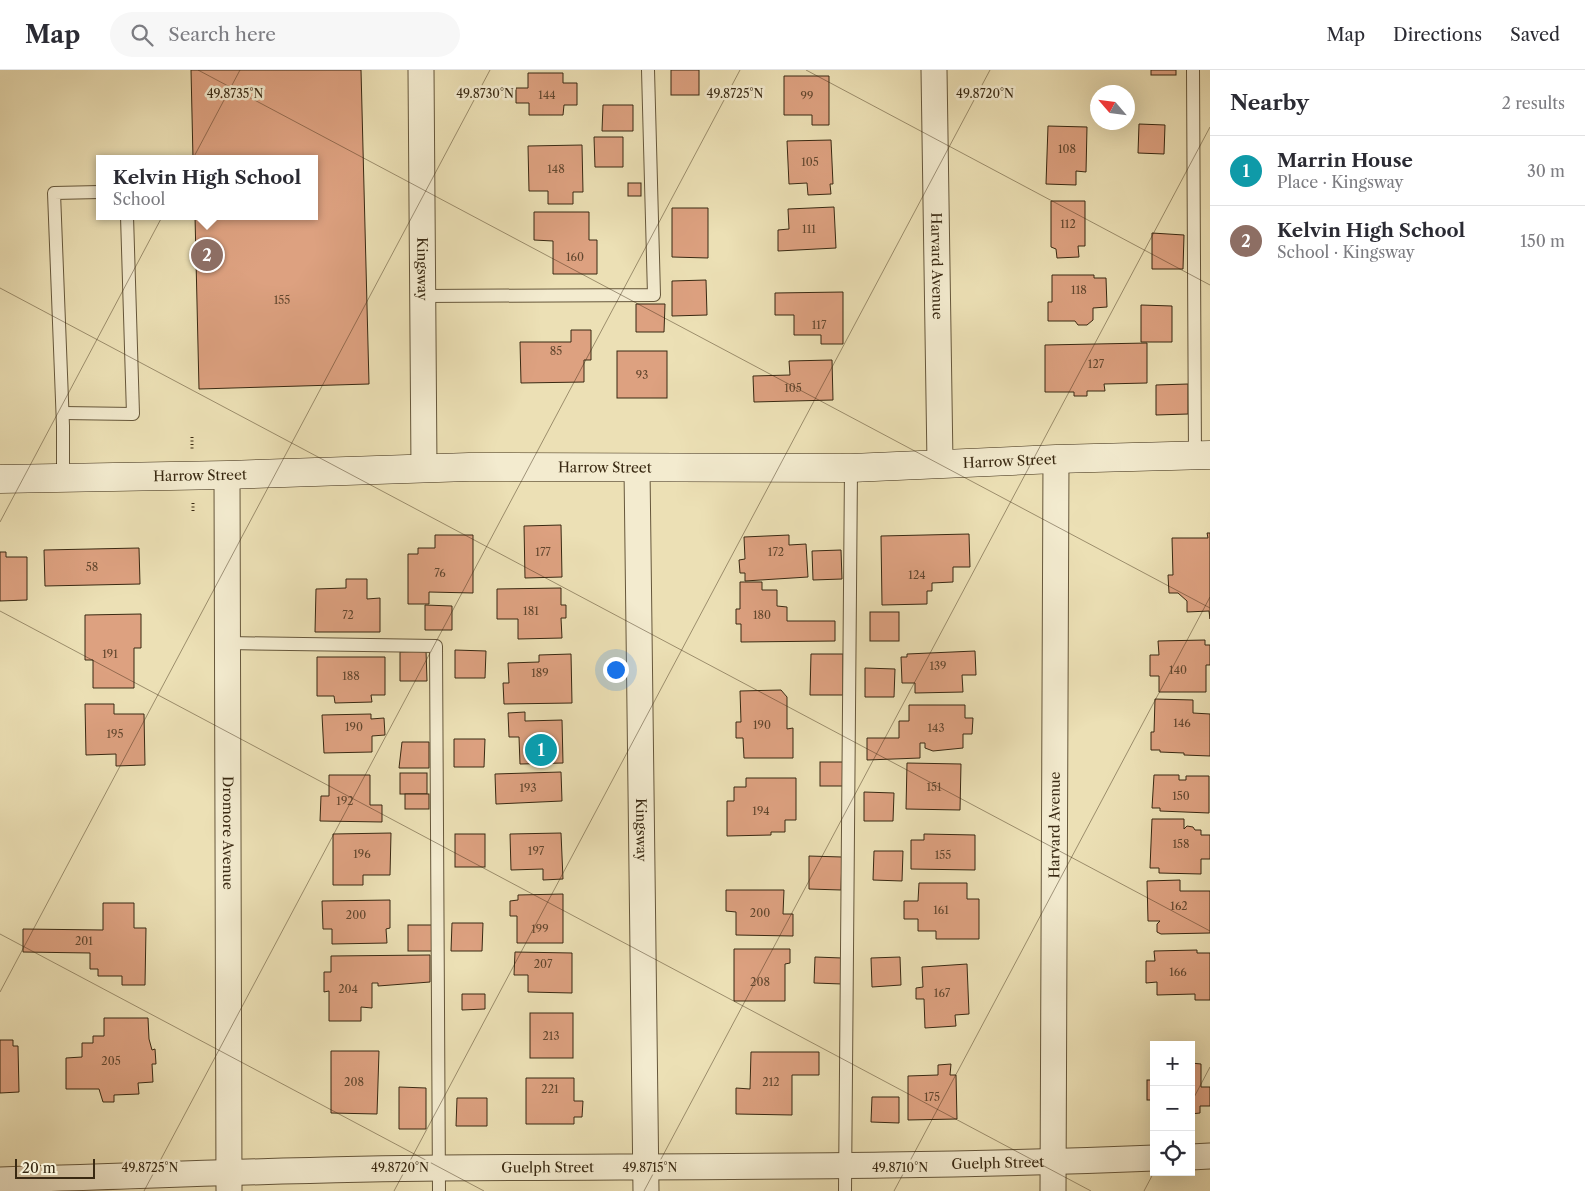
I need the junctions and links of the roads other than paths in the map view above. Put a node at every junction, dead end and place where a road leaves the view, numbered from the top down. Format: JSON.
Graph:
{"nodes":[{"id":1,"x":421,"y":70,"type":"edge"},
{"id":2,"x":648,"y":70,"type":"edge"},
{"id":3,"x":934,"y":70,"type":"edge"},
{"id":4,"x":1193,"y":70,"type":"edge"},
{"id":5,"x":96,"y":192,"type":"edge"},
{"id":6,"x":128,"y":220,"type":"edge"},
{"id":7,"x":422,"y":296,"type":"junction"},
{"id":8,"x":63,"y":413,"type":"junction"},
{"id":9,"x":1202,"y":456,"type":"edge"},
{"id":10,"x":1056,"y":458,"type":"junction"},
{"id":11,"x":940,"y":463,"type":"junction"},
{"id":12,"x":424,"y":468,"type":"junction"},
{"id":13,"x":851,"y":468,"type":"junction"},
{"id":14,"x":637,"y":469,"type":"junction"},
{"id":15,"x":227,"y":475,"type":"junction"},
{"id":16,"x":63,"y":478,"type":"junction"},
{"id":17,"x":0,"y":479,"type":"edge"},
{"id":18,"x":228,"y":643,"type":"junction"},
{"id":19,"x":1210,"y":1156,"type":"edge"},
{"id":20,"x":1195,"y":1157,"type":"edge"},
{"id":21,"x":1150,"y":1158,"type":"edge"},
{"id":22,"x":1054,"y":1162,"type":"junction"},
{"id":23,"x":845,"y":1165,"type":"junction"},
{"id":24,"x":0,"y":1180,"type":"edge"},
{"id":25,"x":439,"y":1180,"type":"edge"},
{"id":26,"x":646,"y":1180,"type":"edge"},
{"id":27,"x":229,"y":1183,"type":"edge"},
{"id":28,"x":845,"y":1191,"type":"edge"},
{"id":29,"x":1053,"y":1191,"type":"edge"}],
"edges":[{"from":1,"to":7,"type":"street","name":"Kingsway"},
{"from":2,"to":7,"type":"lane"},
{"from":3,"to":11,"type":"street","name":"Harvard Avenue"},
{"from":4,"to":9,"type":"lane"},
{"from":5,"to":8,"type":"lane"},
{"from":6,"to":8,"type":"lane"},
{"from":7,"to":12,"type":"street","name":"Kingsway"},
{"from":8,"to":16,"type":"lane"},
{"from":9,"to":10,"type":"street","name":"Harrow Street"},
{"from":10,"to":11,"type":"street","name":"Harrow Street"},
{"from":10,"to":22,"type":"street","name":"Harvard Avenue"},
{"from":11,"to":13,"type":"street","name":"Harrow Street"},
{"from":12,"to":14,"type":"street","name":"Harrow Street"},
{"from":12,"to":15,"type":"street","name":"Harrow Street"},
{"from":13,"to":14,"type":"street","name":"Harrow Street"},
{"from":13,"to":23,"type":"lane"},
{"from":14,"to":26,"type":"street","name":"Kingsway"},
{"from":15,"to":16,"type":"street","name":"Harrow Street"},
{"from":15,"to":18,"type":"street","name":"Dromore Avenue"},
{"from":16,"to":17,"type":"street","name":"Harrow Street"},
{"from":18,"to":25,"type":"lane"},
{"from":18,"to":27,"type":"street","name":"Dromore Avenue"},
{"from":19,"to":20,"type":"street"},
{"from":21,"to":22,"type":"street","name":"Guelph Street"},
{"from":22,"to":23,"type":"street","name":"Guelph Street"},
{"from":22,"to":29,"type":"street","name":"Harvard Avenue"},
{"from":23,"to":26,"type":"street","name":"Guelph Street"},
{"from":23,"to":28,"type":"lane"},
{"from":24,"to":27,"type":"street","name":"Guelph Street"},
{"from":25,"to":26,"type":"street","name":"Guelph Street"},
{"from":25,"to":27,"type":"street","name":"Guelph Street"}]}
